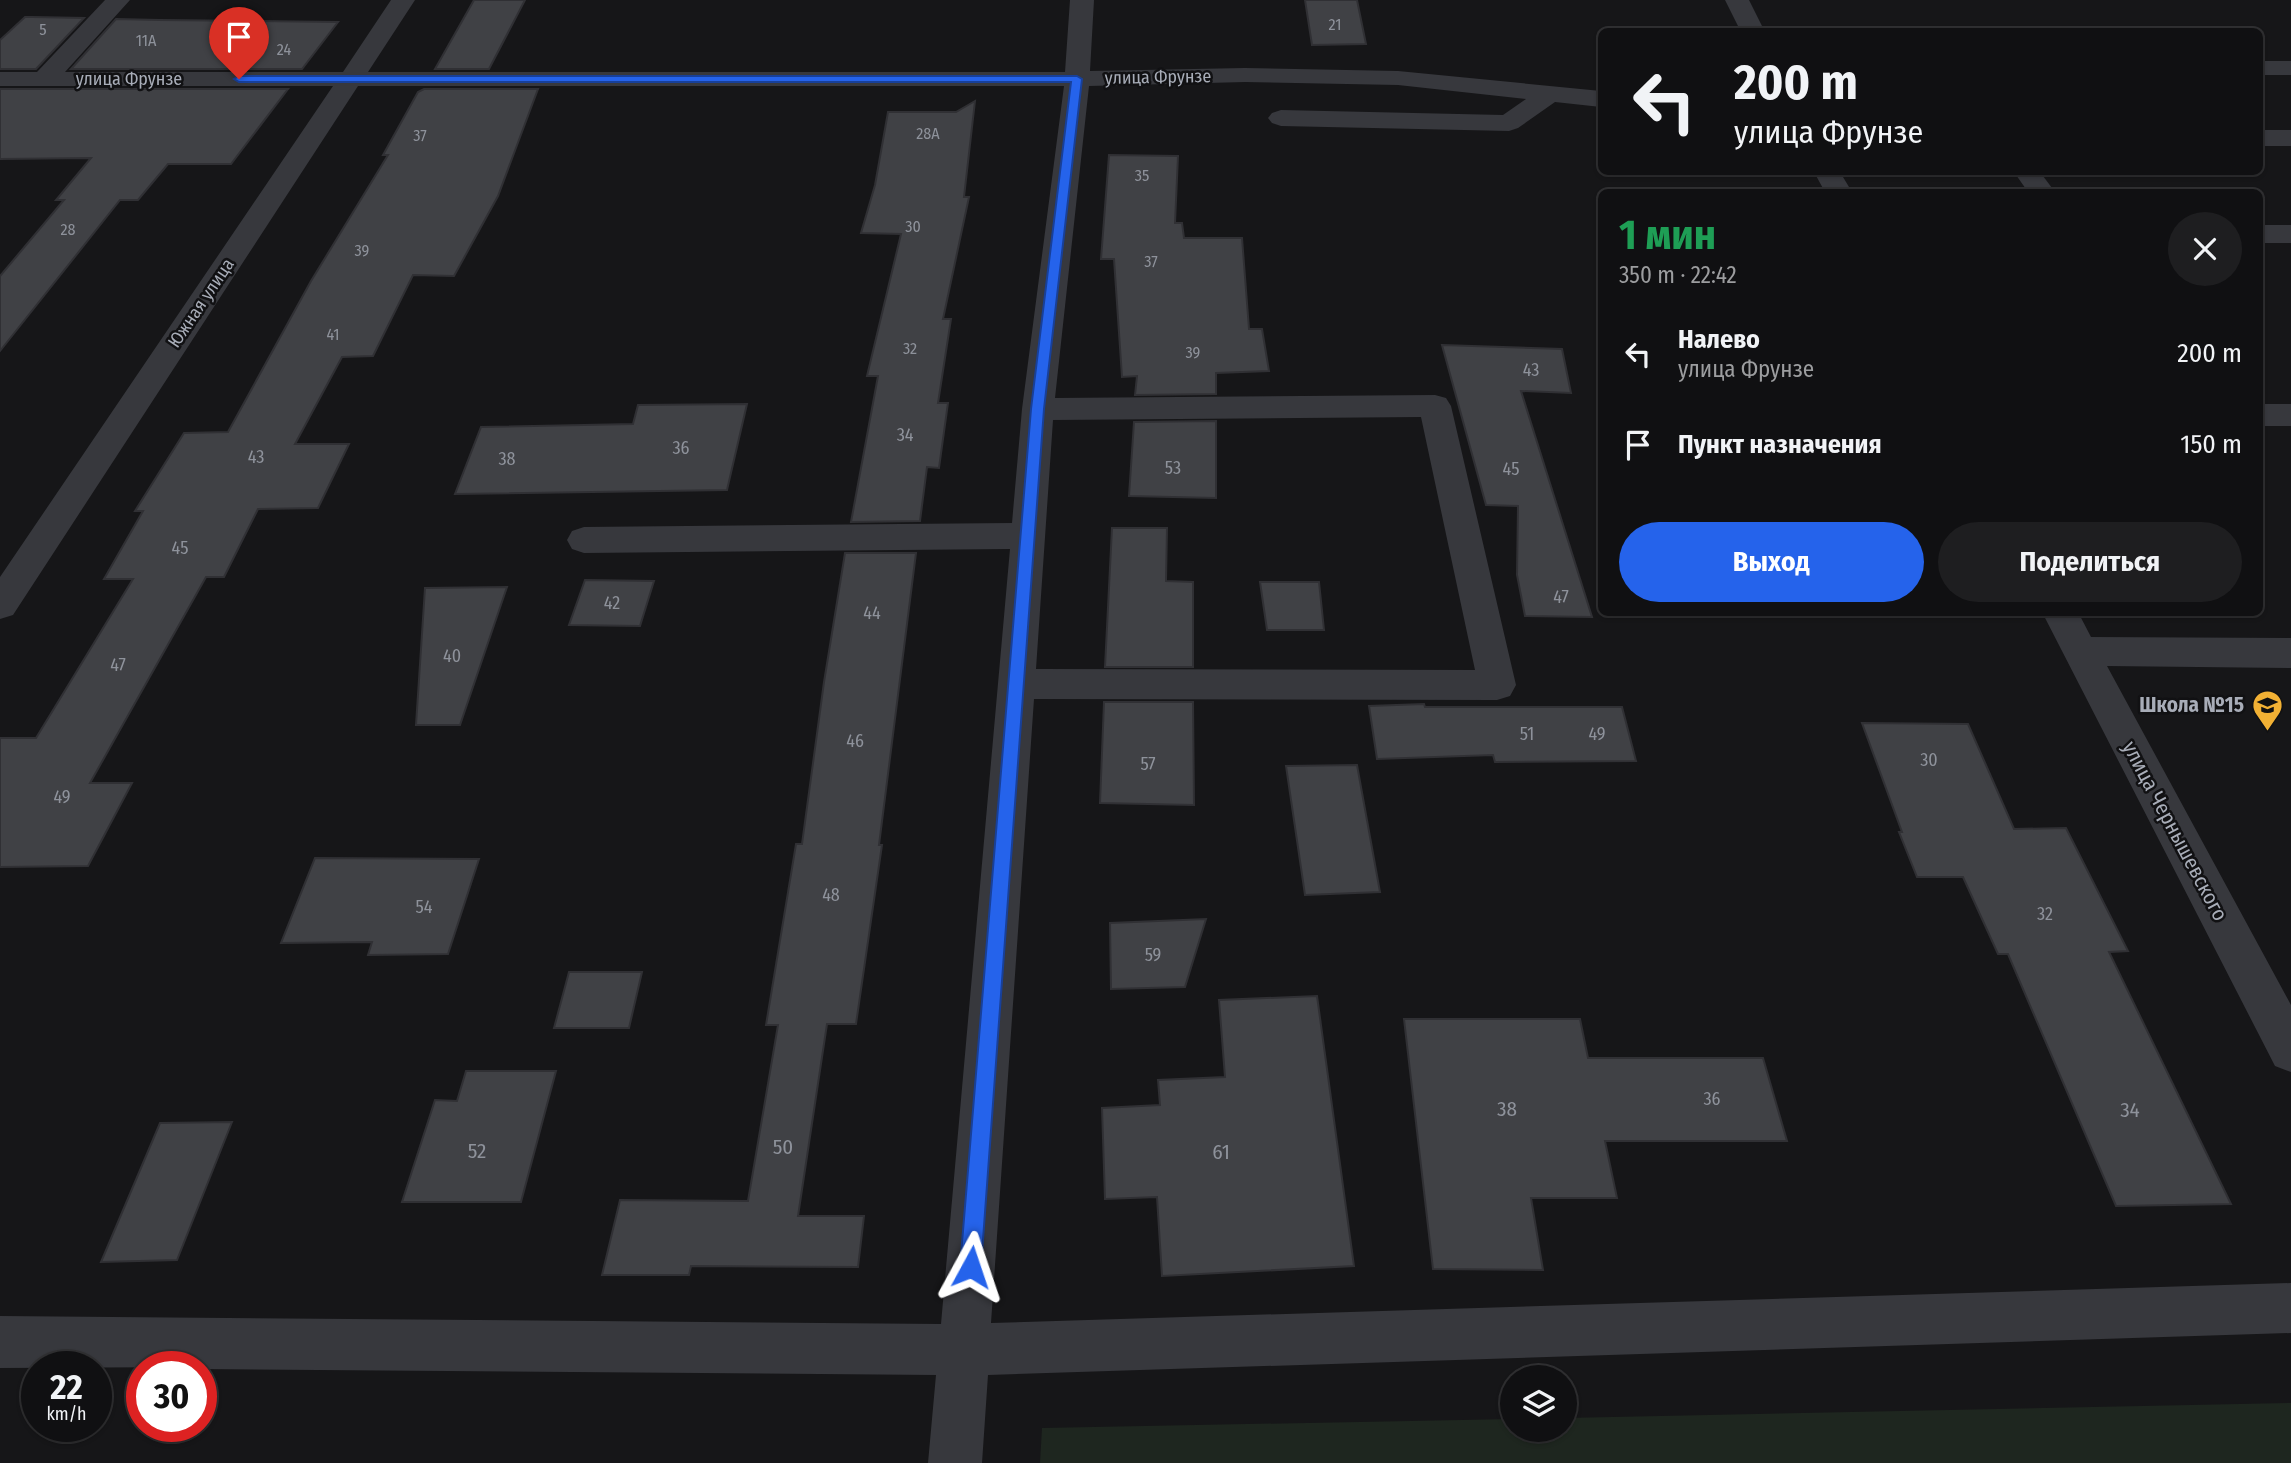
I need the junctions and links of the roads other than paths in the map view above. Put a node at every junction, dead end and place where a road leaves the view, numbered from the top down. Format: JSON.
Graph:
{"nodes":[{"id":1,"x":118,"y":0,"type":"edge"},
{"id":2,"x":403,"y":0,"type":"edge"},
{"id":3,"x":1082,"y":0,"type":"edge"},
{"id":4,"x":1737,"y":0,"type":"edge"},
{"id":5,"x":1751,"y":28,"type":"edge"},
{"id":6,"x":2263,"y":68,"type":"edge"},
{"id":7,"x":2291,"y":68,"type":"edge"},
{"id":8,"x":0,"y":79,"type":"edge"},
{"id":9,"x":44,"y":79,"type":"junction"},
{"id":10,"x":350,"y":79,"type":"junction"},
{"id":11,"x":1077,"y":79,"type":"junction"},
{"id":12,"x":1549,"y":94,"type":"junction"},
{"id":13,"x":1598,"y":99,"type":"edge"},
{"id":14,"x":1281,"y":118,"type":"dead end"},
{"id":15,"x":2263,"y":138,"type":"edge"},
{"id":16,"x":2291,"y":138,"type":"edge"},
{"id":17,"x":2263,"y":234,"type":"edge"},
{"id":18,"x":2291,"y":234,"type":"edge"},
{"id":19,"x":1038,"y":409,"type":"junction"},
{"id":20,"x":2263,"y":415,"type":"edge"},
{"id":21,"x":2291,"y":415,"type":"edge"},
{"id":22,"x":1028,"y":536,"type":"junction"},
{"id":23,"x":584,"y":540,"type":"dead end"},
{"id":24,"x":0,"y":606,"type":"edge"},
{"id":25,"x":2062,"y":616,"type":"edge"},
{"id":26,"x":2080,"y":651,"type":"junction"},
{"id":27,"x":2289,"y":656,"type":"edge"},
{"id":28,"x":1017,"y":684,"type":"junction"},
{"id":29,"x":2291,"y":1050,"type":"edge"},
{"id":30,"x":2291,"y":1308,"type":"edge"},
{"id":31,"x":0,"y":1342,"type":"edge"},
{"id":32,"x":964,"y":1350,"type":"junction"},
{"id":33,"x":955,"y":1463,"type":"edge"}],
"edges":[{"from":1,"to":9,"type":"street"},
{"from":2,"to":10,"type":"street","name":"Южная улица"},
{"from":3,"to":11,"type":"street"},
{"from":4,"to":5,"type":"street"},
{"from":6,"to":7,"type":"street"},
{"from":8,"to":9,"type":"street","name":"улица Фрунзе"},
{"from":9,"to":10,"type":"street","name":"улица Фрунзе"},
{"from":10,"to":11,"type":"street","name":"улица Фрунзе"},
{"from":10,"to":24,"type":"street","name":"Южная улица"},
{"from":11,"to":12,"type":"street","name":"улица Фрунзе"},
{"from":11,"to":19,"type":"street"},
{"from":12,"to":13,"type":"street","name":"улица Фрунзе"},
{"from":12,"to":14,"type":"street"},
{"from":15,"to":16,"type":"street"},
{"from":17,"to":18,"type":"street"},
{"from":19,"to":22,"type":"street"},
{"from":19,"to":28,"type":"street"},
{"from":20,"to":21,"type":"street"},
{"from":22,"to":23,"type":"street"},
{"from":22,"to":28,"type":"street"},
{"from":25,"to":26,"type":"street","name":"улица Чернышевского"},
{"from":26,"to":27,"type":"street"},
{"from":26,"to":29,"type":"street","name":"улица Чернышевского"},
{"from":28,"to":32,"type":"street"},
{"from":30,"to":32,"type":"street"},
{"from":31,"to":32,"type":"street"},
{"from":32,"to":33,"type":"street"}]}
